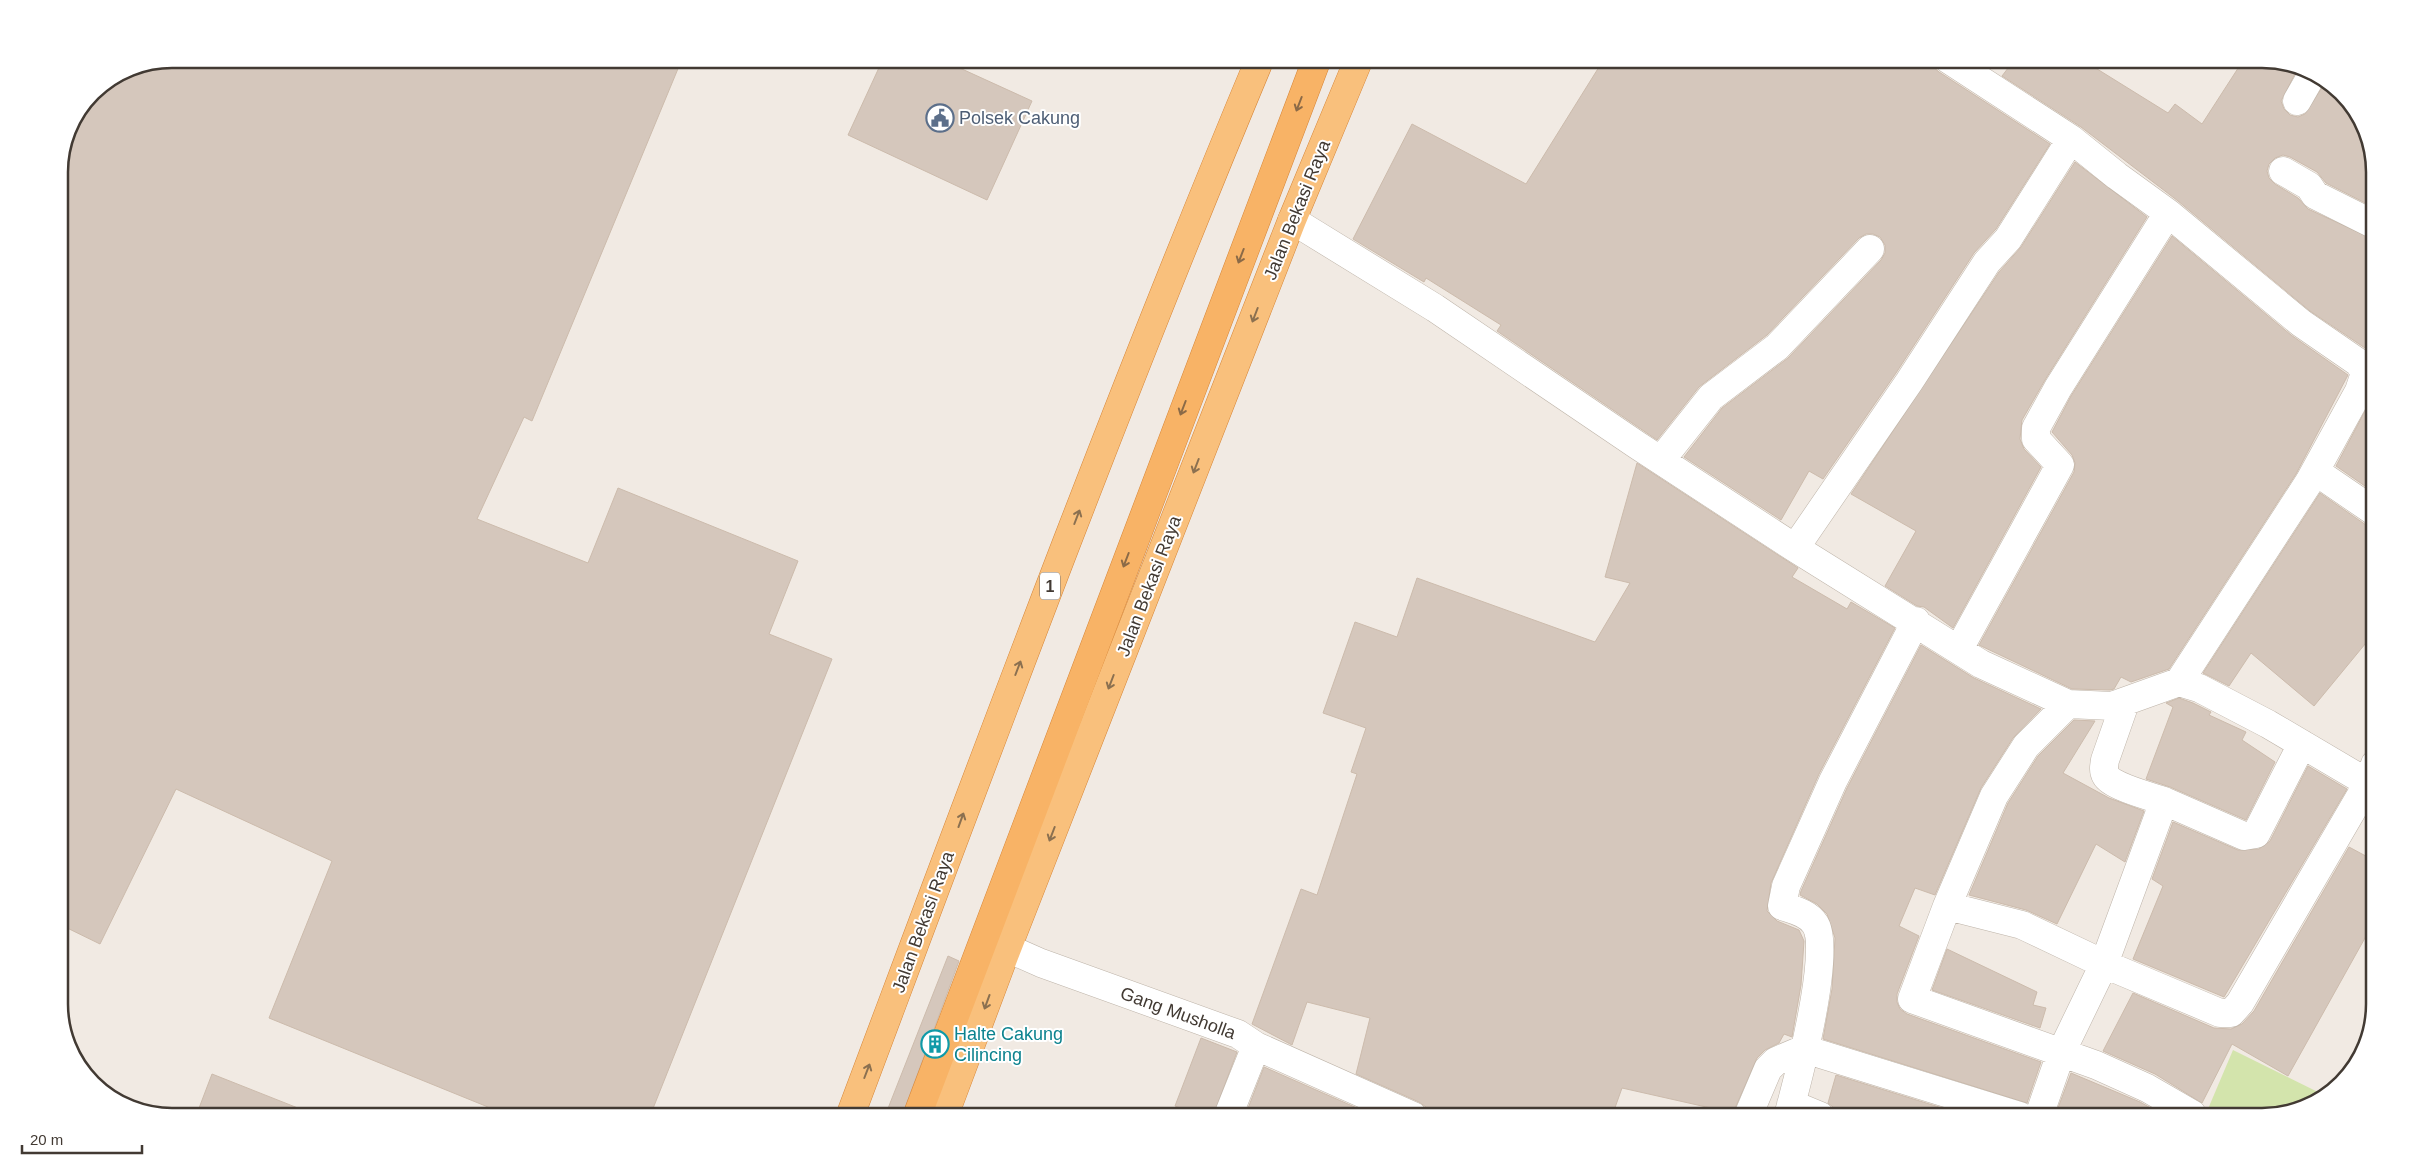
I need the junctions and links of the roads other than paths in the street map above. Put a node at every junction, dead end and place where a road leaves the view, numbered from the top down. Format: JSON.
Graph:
{"nodes":[{"id":1,"x":1256,"y":67,"type":"edge"},
{"id":2,"x":1314,"y":67,"type":"edge"},
{"id":3,"x":1355,"y":67,"type":"edge"},
{"id":4,"x":1961,"y":67,"type":"edge"},
{"id":5,"x":2310,"y":79,"type":"edge"},
{"id":6,"x":2297,"y":101,"type":"dead end"},
{"id":7,"x":2071,"y":139,"type":"junction"},
{"id":8,"x":2284,"y":171,"type":"dead end"},
{"id":9,"x":2168,"y":213,"type":"junction"},
{"id":10,"x":1292,"y":220,"type":"junction"},
{"id":11,"x":2366,"y":220,"type":"edge"},
{"id":12,"x":1870,"y":250,"type":"dead end"},
{"id":13,"x":1661,"y":460,"type":"junction"},
{"id":14,"x":2315,"y":471,"type":"junction"},
{"id":15,"x":2366,"y":506,"type":"edge"},
{"id":16,"x":1795,"y":548,"type":"junction"},
{"id":17,"x":1916,"y":621,"type":"junction"},
{"id":18,"x":1959,"y":650,"type":"junction"},
{"id":19,"x":2180,"y":682,"type":"junction"},
{"id":20,"x":2125,"y":703,"type":"junction"},
{"id":21,"x":2068,"y":704,"type":"junction"},
{"id":22,"x":2302,"y":744,"type":"junction"},
{"id":23,"x":2366,"y":772,"type":"edge"},
{"id":24,"x":2366,"y":783,"type":"edge"},
{"id":25,"x":2164,"y":801,"type":"junction"},
{"id":26,"x":1947,"y":906,"type":"junction"},
{"id":27,"x":1007,"y":948,"type":"junction"},
{"id":28,"x":2104,"y":964,"type":"junction"},
{"id":29,"x":1256,"y":1046,"type":"junction"},
{"id":30,"x":1804,"y":1049,"type":"junction"},
{"id":31,"x":2061,"y":1053,"type":"junction"},
{"id":32,"x":853,"y":1108,"type":"edge"},
{"id":33,"x":920,"y":1108,"type":"edge"},
{"id":34,"x":947,"y":1108,"type":"edge"},
{"id":35,"x":1231,"y":1108,"type":"edge"},
{"id":36,"x":1391,"y":1108,"type":"edge"},
{"id":37,"x":1751,"y":1108,"type":"edge"},
{"id":38,"x":1789,"y":1108,"type":"edge"},
{"id":39,"x":1994,"y":1108,"type":"edge"},
{"id":40,"x":2042,"y":1108,"type":"edge"},
{"id":41,"x":2182,"y":1108,"type":"edge"}],
"edges":[{"from":32,"to":1,"type":"highway","name":"Jalan Bekasi Raya","number":"1","one_way":true},
{"from":2,"to":33,"type":"highway","one_way":true},
{"from":3,"to":10,"type":"highway","name":"Jalan Bekasi Raya"},
{"from":4,"to":7,"type":"street"},
{"from":5,"to":6,"type":"street"},
{"from":7,"to":9,"type":"street"},
{"from":7,"to":16,"type":"street"},
{"from":8,"to":11,"type":"street"},
{"from":9,"to":14,"type":"street"},
{"from":9,"to":18,"type":"street"},
{"from":10,"to":13,"type":"street"},
{"from":10,"to":27,"type":"highway","name":"Jalan Bekasi Raya","one_way":true},
{"from":12,"to":13,"type":"street"},
{"from":13,"to":16,"type":"street"},
{"from":14,"to":15,"type":"street"},
{"from":14,"to":19,"type":"street"},
{"from":16,"to":17,"type":"street"},
{"from":17,"to":18,"type":"street"},
{"from":17,"to":30,"type":"street"},
{"from":18,"to":21,"type":"street"},
{"from":19,"to":20,"type":"street"},
{"from":19,"to":22,"type":"street"},
{"from":20,"to":21,"type":"street"},
{"from":20,"to":25,"type":"street"},
{"from":21,"to":26,"type":"street"},
{"from":22,"to":23,"type":"street"},
{"from":22,"to":25,"type":"street"},
{"from":24,"to":28,"type":"street"},
{"from":25,"to":28,"type":"street"},
{"from":26,"to":28,"type":"street"},
{"from":26,"to":31,"type":"street"},
{"from":27,"to":29,"type":"street","name":"Gang Musholla"},
{"from":27,"to":34,"type":"highway","name":"Jalan Bekasi Raya","one_way":true},
{"from":28,"to":31,"type":"street"},
{"from":29,"to":35,"type":"street"},
{"from":29,"to":36,"type":"street","name":"Gang Musholla"},
{"from":30,"to":37,"type":"street"},
{"from":30,"to":38,"type":"street"},
{"from":30,"to":39,"type":"street"},
{"from":31,"to":40,"type":"street"},
{"from":31,"to":41,"type":"street"}]}
